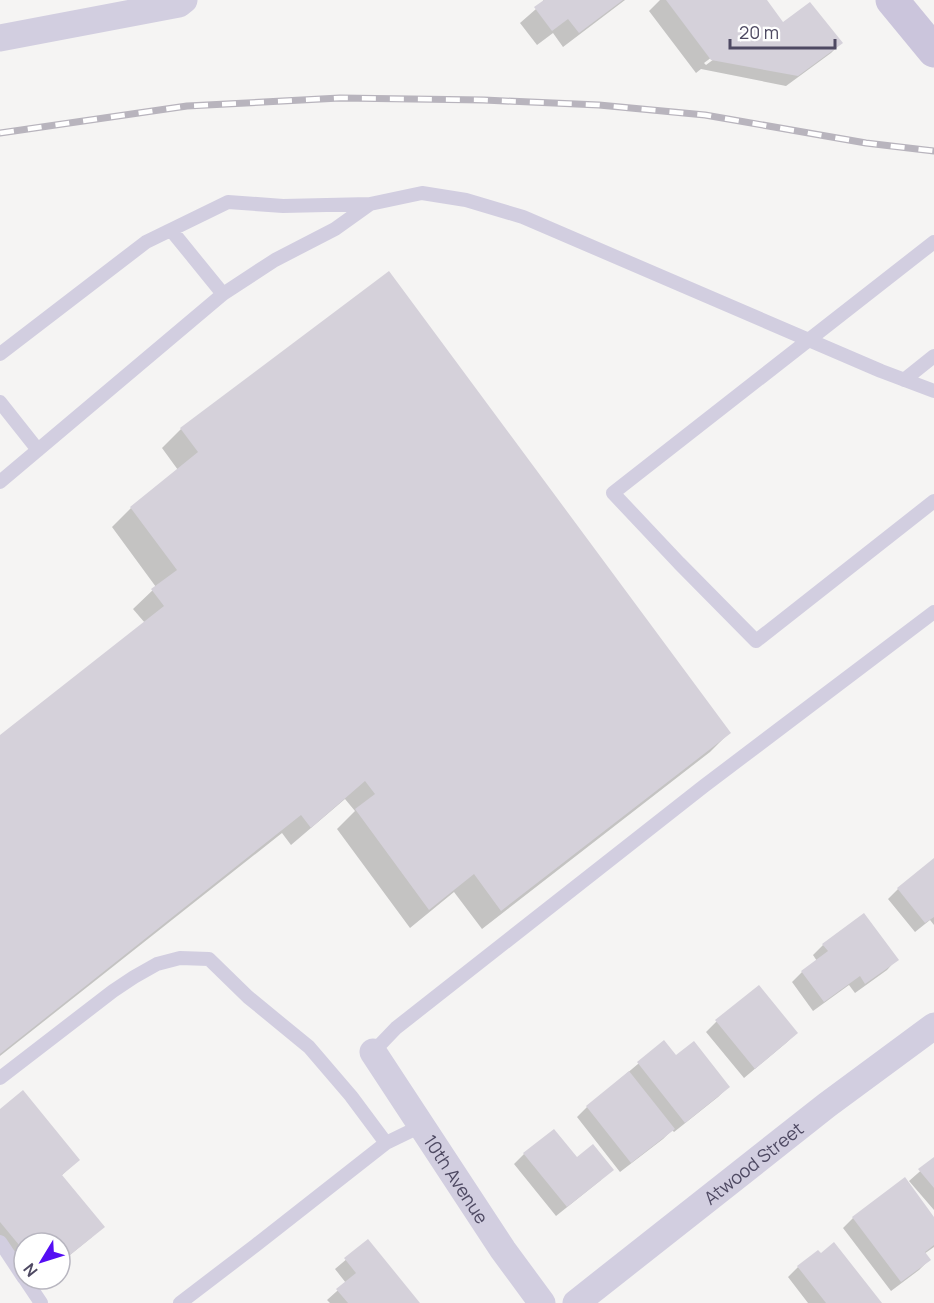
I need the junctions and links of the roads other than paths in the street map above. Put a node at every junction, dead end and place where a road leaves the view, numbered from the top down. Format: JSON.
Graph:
{"nodes":[{"id":1,"x":184,"y":0,"type":"edge"},
{"id":2,"x":892,"y":0,"type":"edge"},
{"id":3,"x":0,"y":38,"type":"edge"},
{"id":4,"x":934,"y":51,"type":"edge"},
{"id":5,"x":369,"y":204,"type":"junction"},
{"id":6,"x":171,"y":230,"type":"junction"},
{"id":7,"x":931,"y":250,"type":"edge"},
{"id":8,"x":223,"y":294,"type":"junction"},
{"id":9,"x":809,"y":340,"type":"junction"},
{"id":10,"x":0,"y":354,"type":"edge"},
{"id":11,"x":934,"y":356,"type":"edge"},
{"id":12,"x":904,"y":380,"type":"junction"},
{"id":13,"x":934,"y":391,"type":"edge"},
{"id":14,"x":0,"y":402,"type":"edge"},
{"id":15,"x":38,"y":450,"type":"junction"},
{"id":16,"x":0,"y":482,"type":"edge"},
{"id":17,"x":934,"y":501,"type":"edge"},
{"id":18,"x":934,"y":612,"type":"edge"},
{"id":19,"x":934,"y":1026,"type":"edge"},
{"id":20,"x":373,"y":1052,"type":"joint"},
{"id":21,"x":0,"y":1078,"type":"edge"},
{"id":22,"x":422,"y":1126,"type":"junction"},
{"id":23,"x":386,"y":1143,"type":"junction"},
{"id":24,"x":0,"y":1242,"type":"edge"},
{"id":25,"x":12,"y":1259,"type":"edge"},
{"id":26,"x":180,"y":1303,"type":"edge"},
{"id":27,"x":542,"y":1303,"type":"edge"},
{"id":28,"x":576,"y":1303,"type":"edge"}],
"edges":[{"from":1,"to":3,"type":"street"},
{"from":2,"to":4,"type":"main road"},
{"from":5,"to":6,"type":"lane"},
{"from":5,"to":8,"type":"lane"},
{"from":5,"to":9,"type":"lane"},
{"from":6,"to":8,"type":"lane"},
{"from":6,"to":10,"type":"lane"},
{"from":7,"to":9,"type":"lane"},
{"from":8,"to":15,"type":"lane"},
{"from":9,"to":12,"type":"lane"},
{"from":9,"to":17,"type":"lane"},
{"from":11,"to":12,"type":"lane"},
{"from":12,"to":13,"type":"lane"},
{"from":14,"to":15,"type":"lane"},
{"from":15,"to":16,"type":"lane"},
{"from":18,"to":20,"type":"lane"},
{"from":19,"to":28,"type":"street","name":"Atwood Street"},
{"from":20,"to":22,"type":"street","name":"10th Avenue"},
{"from":21,"to":23,"type":"lane"},
{"from":22,"to":23,"type":"lane"},
{"from":22,"to":27,"type":"street","name":"10th Avenue"},
{"from":23,"to":26,"type":"lane"},
{"from":24,"to":25,"type":"lane"}]}
